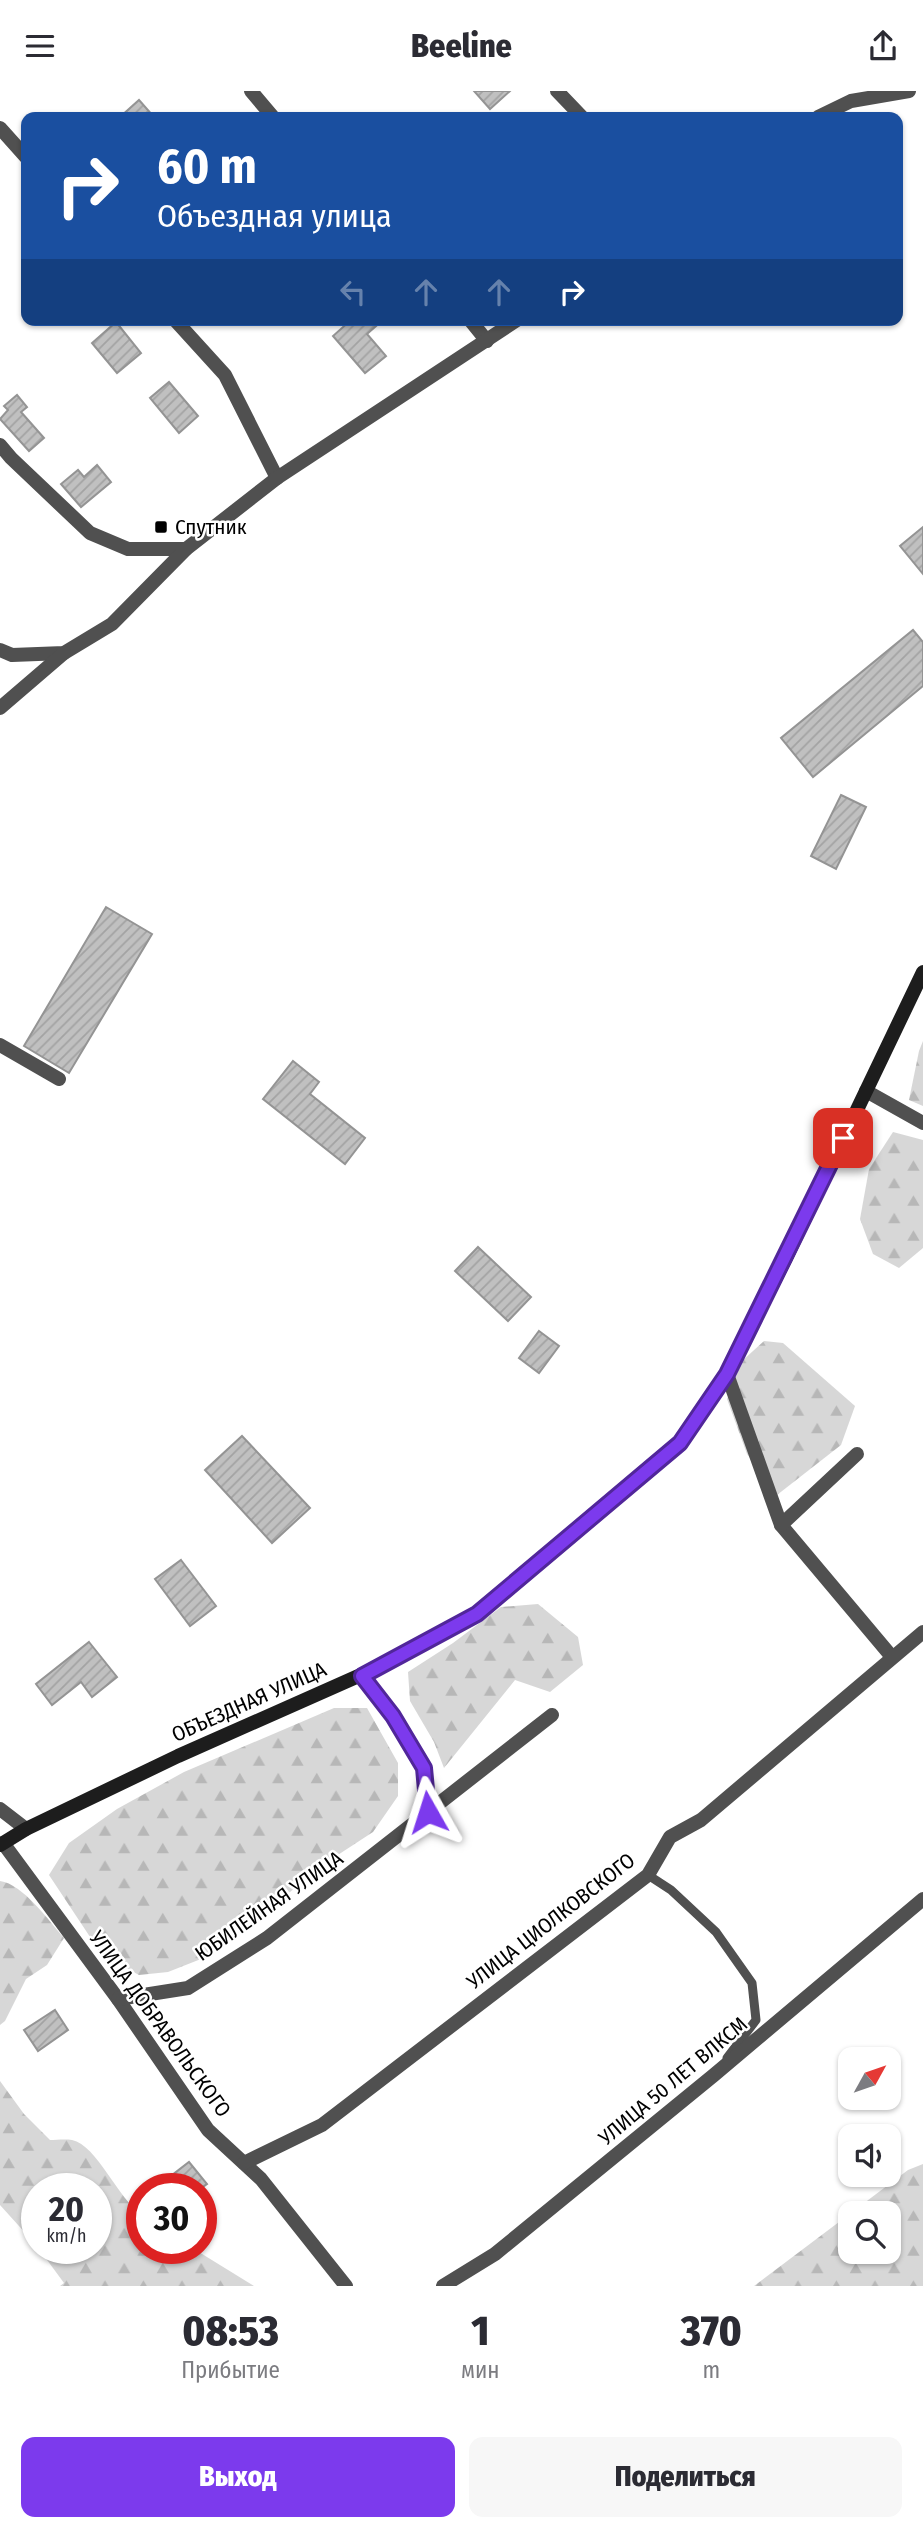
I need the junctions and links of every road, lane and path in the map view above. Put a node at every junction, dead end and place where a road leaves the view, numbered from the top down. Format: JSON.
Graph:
{"nodes":[{"id":1,"x":251,"y":91,"type":"edge"},
{"id":2,"x":557,"y":91,"type":"edge"},
{"id":3,"x":909,"y":91,"type":"edge"},
{"id":4,"x":847,"y":96,"type":"edge"},
{"id":5,"x":270,"y":112,"type":"edge"},
{"id":6,"x":577,"y":112,"type":"edge"},
{"id":7,"x":825,"y":112,"type":"edge"},
{"id":8,"x":0,"y":128,"type":"edge"},
{"id":9,"x":21,"y":151,"type":"edge"},
{"id":10,"x":180,"y":326,"type":"edge"},
{"id":11,"x":475,"y":326,"type":"edge"},
{"id":12,"x":508,"y":326,"type":"edge"},
{"id":13,"x":486,"y":341,"type":"junction"},
{"id":14,"x":0,"y":445,"type":"edge"},
{"id":15,"x":277,"y":478,"type":"junction"},
{"id":16,"x":186,"y":549,"type":"junction"},
{"id":17,"x":0,"y":650,"type":"edge"},
{"id":18,"x":64,"y":653,"type":"junction"},
{"id":19,"x":0,"y":708,"type":"edge"},
{"id":20,"x":923,"y":972,"type":"edge"},
{"id":21,"x":0,"y":1045,"type":"edge"},
{"id":22,"x":59,"y":1079,"type":"dead end"},
{"id":23,"x":866,"y":1090,"type":"junction"},
{"id":24,"x":923,"y":1123,"type":"edge"},
{"id":25,"x":727,"y":1374,"type":"junction"},
{"id":26,"x":858,"y":1454,"type":"dead end"},
{"id":27,"x":781,"y":1525,"type":"junction"},
{"id":28,"x":923,"y":1632,"type":"edge"},
{"id":29,"x":892,"y":1657,"type":"junction"},
{"id":30,"x":362,"y":1676,"type":"junction"},
{"id":31,"x":552,"y":1715,"type":"dead end"},
{"id":32,"x":0,"y":1809,"type":"edge"},
{"id":33,"x":428,"y":1812,"type":"junction"},
{"id":34,"x":26,"y":1829,"type":"junction"},
{"id":35,"x":2,"y":1844,"type":"edge"},
{"id":36,"x":648,"y":1875,"type":"junction"},
{"id":37,"x":923,"y":1899,"type":"edge"},
{"id":38,"x":118,"y":1999,"type":"junction"},
{"id":39,"x":714,"y":2075,"type":"junction"},
{"id":40,"x":244,"y":2163,"type":"junction"},
{"id":41,"x":346,"y":2286,"type":"edge"},
{"id":42,"x":443,"y":2286,"type":"edge"}],
"edges":[{"from":1,"to":5,"type":"street"},
{"from":2,"to":6,"type":"street"},
{"from":3,"to":4,"type":"street"},
{"from":4,"to":7,"type":"street"},
{"from":8,"to":9,"type":"street"},
{"from":10,"to":15,"type":"street"},
{"from":11,"to":13,"type":"street"},
{"from":12,"to":13,"type":"street"},
{"from":13,"to":15,"type":"street"},
{"from":14,"to":16,"type":"street"},
{"from":15,"to":16,"type":"street"},
{"from":16,"to":18,"type":"street"},
{"from":17,"to":18,"type":"street"},
{"from":18,"to":19,"type":"street"},
{"from":20,"to":23,"type":"main road","name":"ОБЪЕЗДНАЯ УЛИЦА"},
{"from":21,"to":22,"type":"street"},
{"from":23,"to":24,"type":"street"},
{"from":23,"to":25,"type":"main road","name":"ОБЪЕЗДНАЯ УЛИЦА"},
{"from":25,"to":27,"type":"street"},
{"from":25,"to":30,"type":"main road","name":"ОБЪЕЗДНАЯ УЛИЦА"},
{"from":26,"to":27,"type":"street"},
{"from":27,"to":29,"type":"street"},
{"from":28,"to":29,"type":"street","name":"УЛИЦА ЦИОЛКОВСКОГО"},
{"from":29,"to":36,"type":"street","name":"УЛИЦА ЦИОЛКОВСКОГО"},
{"from":30,"to":33,"type":"street"},
{"from":30,"to":34,"type":"main road","name":"ОБЪЕЗДНАЯ УЛИЦА"},
{"from":31,"to":33,"type":"street","name":"ЮБИЛЕЙНАЯ УЛИЦА"},
{"from":32,"to":34,"type":"street"},
{"from":33,"to":38,"type":"street","name":"ЮБИЛЕЙНАЯ УЛИЦА"},
{"from":34,"to":35,"type":"main road","name":"ОБЪЕЗДНАЯ УЛИЦА"},
{"from":35,"to":38,"type":"street","name":"УЛИЦА ДОБРАВОЛЬСКОГО"},
{"from":36,"to":39,"type":"lane"},
{"from":36,"to":40,"type":"street","name":"УЛИЦА ЦИОЛКОВСКОГО"},
{"from":37,"to":39,"type":"street","name":"УЛИЦА 50 ЛЕТ ВЛКСМ"},
{"from":38,"to":40,"type":"street","name":"УЛИЦА ДОБРАВОЛЬСКОГО"},
{"from":39,"to":42,"type":"street","name":"УЛИЦА 50 ЛЕТ ВЛКСМ"},
{"from":40,"to":41,"type":"street","name":"УЛИЦА ДОБРАВОЛЬСКОГО"}]}
